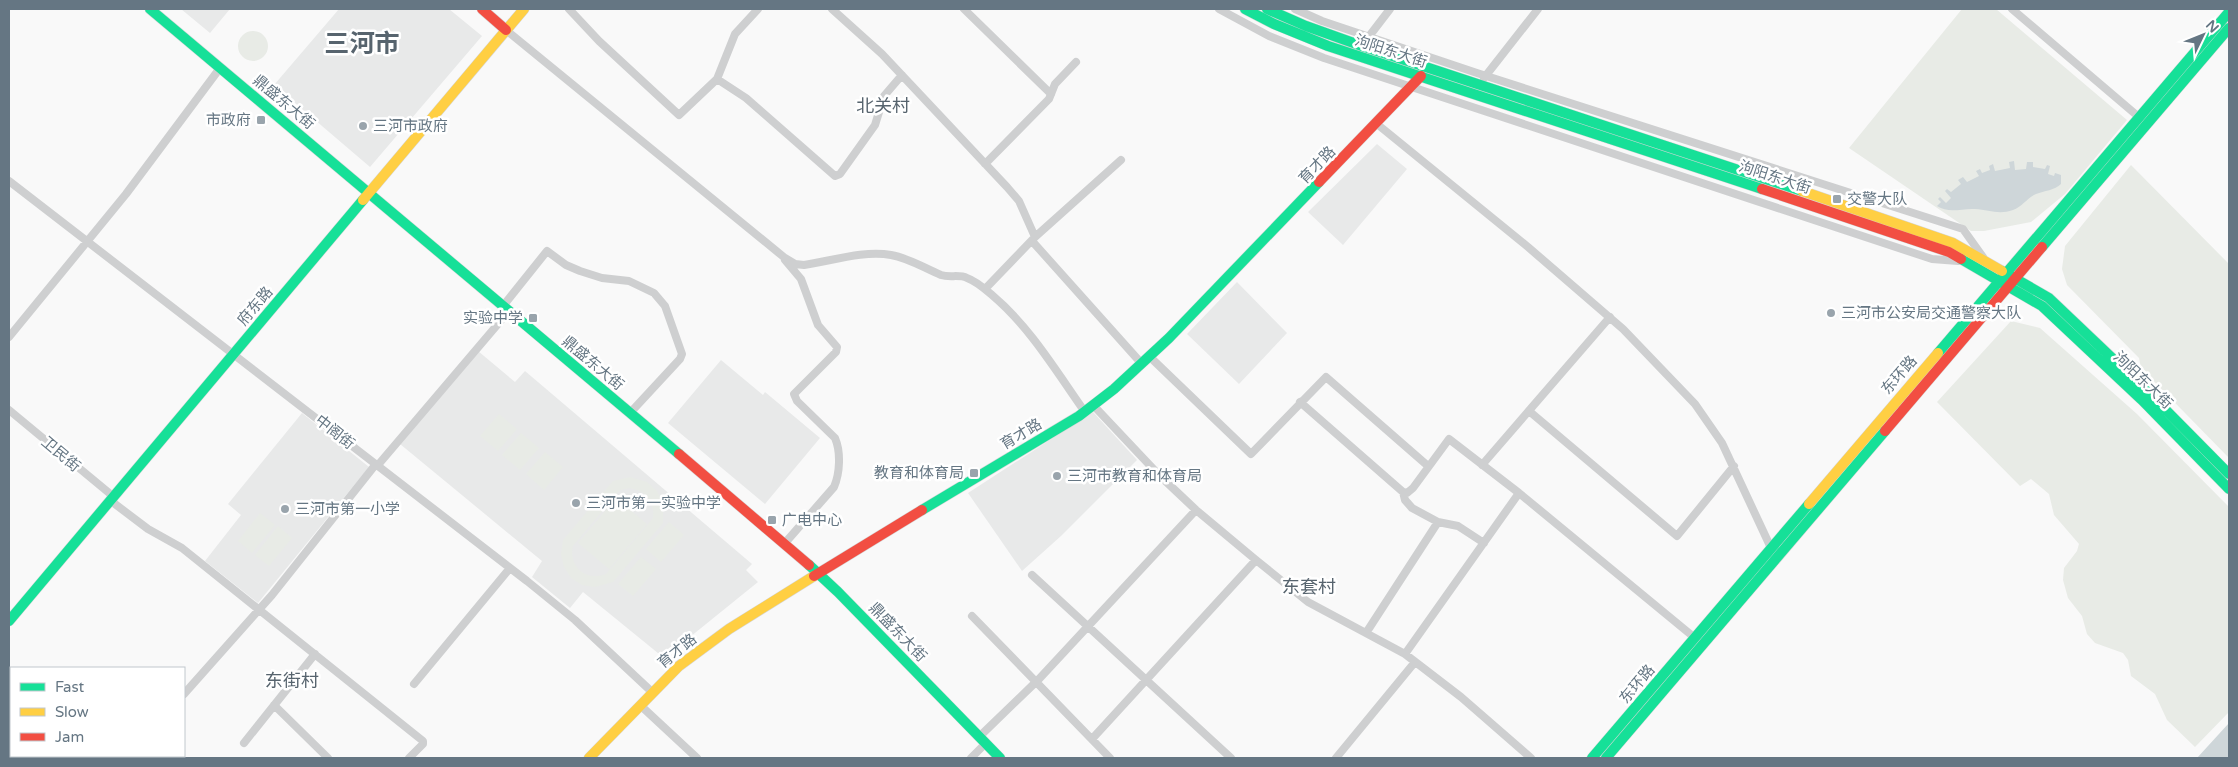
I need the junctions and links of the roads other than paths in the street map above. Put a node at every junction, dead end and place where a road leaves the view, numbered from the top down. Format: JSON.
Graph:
{"nodes":[{"id":1,"x":150,"y":9,"type":"edge"},
{"id":2,"x":482,"y":9,"type":"edge"},
{"id":3,"x":524,"y":9,"type":"edge"},
{"id":4,"x":569,"y":9,"type":"edge"},
{"id":5,"x":758,"y":9,"type":"edge"},
{"id":6,"x":832,"y":9,"type":"edge"},
{"id":7,"x":964,"y":9,"type":"edge"},
{"id":8,"x":1219,"y":9,"type":"edge"},
{"id":9,"x":1245,"y":9,"type":"edge"},
{"id":10,"x":1267,"y":9,"type":"edge"},
{"id":11,"x":1295,"y":9,"type":"edge"},
{"id":12,"x":1390,"y":9,"type":"edge"},
{"id":13,"x":1538,"y":9,"type":"edge"},
{"id":14,"x":2012,"y":9,"type":"edge"},
{"id":15,"x":2229,"y":12,"type":"edge"},
{"id":16,"x":2229,"y":28,"type":"edge"},
{"id":17,"x":506,"y":30,"type":"junction"},
{"id":18,"x":1369,"y":37,"type":"junction"},
{"id":19,"x":1362,"y":46,"type":"junction"},
{"id":20,"x":1076,"y":62,"type":"dead end"},
{"id":21,"x":220,"y":68,"type":"junction"},
{"id":22,"x":902,"y":75,"type":"junction"},
{"id":23,"x":1421,"y":76,"type":"junction"},
{"id":24,"x":716,"y":80,"type":"junction"},
{"id":25,"x":1483,"y":80,"type":"junction"},
{"id":26,"x":1412,"y":87,"type":"junction"},
{"id":27,"x":1051,"y":94,"type":"junction"},
{"id":28,"x":2140,"y":118,"type":"junction"},
{"id":29,"x":1377,"y":124,"type":"junction"},
{"id":30,"x":1121,"y":160,"type":"dead end"},
{"id":31,"x":985,"y":164,"type":"junction"},
{"id":32,"x":9,"y":181,"type":"edge"},
{"id":33,"x":369,"y":193,"type":"junction"},
{"id":34,"x":1033,"y":239,"type":"junction"},
{"id":35,"x":87,"y":241,"type":"junction"},
{"id":36,"x":784,"y":258,"type":"junction"},
{"id":37,"x":1986,"y":260,"type":"junction"},
{"id":38,"x":1966,"y":261,"type":"junction"},
{"id":39,"x":2008,"y":279,"type":"junction"},
{"id":40,"x":985,"y":289,"type":"junction"},
{"id":41,"x":506,"y":309,"type":"junction"},
{"id":42,"x":1610,"y":317,"type":"junction"},
{"id":43,"x":9,"y":337,"type":"edge"},
{"id":44,"x":235,"y":354,"type":"junction"},
{"id":45,"x":1146,"y":361,"type":"junction"},
{"id":46,"x":1300,"y":402,"type":"junction"},
{"id":47,"x":1089,"y":408,"type":"junction"},
{"id":48,"x":9,"y":410,"type":"edge"},
{"id":49,"x":1529,"y":411,"type":"junction"},
{"id":50,"x":630,"y":413,"type":"junction"},
{"id":51,"x":377,"y":465,"type":"junction"},
{"id":52,"x":1482,"y":465,"type":"junction"},
{"id":53,"x":1428,"y":466,"type":"junction"},
{"id":54,"x":1734,"y":466,"type":"junction"},
{"id":55,"x":2229,"y":474,"type":"edge"},
{"id":56,"x":2229,"y":489,"type":"edge"},
{"id":57,"x":1403,"y":492,"type":"junction"},
{"id":58,"x":1519,"y":493,"type":"junction"},
{"id":59,"x":113,"y":499,"type":"junction"},
{"id":60,"x":1196,"y":510,"type":"junction"},
{"id":61,"x":1438,"y":522,"type":"junction"},
{"id":62,"x":1484,"y":542,"type":"junction"},
{"id":63,"x":784,"y":544,"type":"junction"},
{"id":64,"x":1771,"y":548,"type":"junction"},
{"id":65,"x":1256,"y":560,"type":"junction"},
{"id":66,"x":510,"y":568,"type":"junction"},
{"id":67,"x":818,"y":573,"type":"junction"},
{"id":68,"x":1032,"y":575,"type":"dead end"},
{"id":69,"x":259,"y":610,"type":"junction"},
{"id":70,"x":972,"y":616,"type":"dead end"},
{"id":71,"x":9,"y":621,"type":"edge"},
{"id":72,"x":1088,"y":626,"type":"junction"},
{"id":73,"x":1366,"y":633,"type":"junction"},
{"id":74,"x":1695,"y":638,"type":"junction"},
{"id":75,"x":314,"y":654,"type":"junction"},
{"id":76,"x":1404,"y":654,"type":"junction"},
{"id":77,"x":1415,"y":662,"type":"junction"},
{"id":78,"x":1146,"y":680,"type":"junction"},
{"id":79,"x":1036,"y":682,"type":"junction"},
{"id":80,"x":414,"y":684,"type":"dead end"},
{"id":81,"x":652,"y":692,"type":"junction"},
{"id":82,"x":185,"y":693,"type":"edge"},
{"id":83,"x":640,"y":704,"type":"junction"},
{"id":84,"x":274,"y":705,"type":"junction"},
{"id":85,"x":1092,"y":739,"type":"junction"},
{"id":86,"x":982,"y":740,"type":"junction"},
{"id":87,"x":244,"y":743,"type":"dead end"},
{"id":88,"x":413,"y":757,"type":"edge"},
{"id":89,"x":328,"y":758,"type":"edge"},
{"id":90,"x":589,"y":758,"type":"edge"},
{"id":91,"x":697,"y":758,"type":"edge"},
{"id":92,"x":971,"y":758,"type":"edge"},
{"id":93,"x":1000,"y":758,"type":"edge"},
{"id":94,"x":1110,"y":758,"type":"edge"},
{"id":95,"x":1230,"y":758,"type":"edge"},
{"id":96,"x":1336,"y":758,"type":"edge"},
{"id":97,"x":1531,"y":758,"type":"edge"},
{"id":98,"x":1592,"y":758,"type":"edge"},
{"id":99,"x":1606,"y":758,"type":"edge"}],
"edges":[{"from":1,"to":21,"type":"main road","name":"鼎盛东大街"},
{"from":2,"to":17,"type":"main road"},
{"from":3,"to":17,"type":"main road","name":"府东路"},
{"from":4,"to":24,"type":"street"},
{"from":5,"to":24,"type":"street"},
{"from":6,"to":22,"type":"street"},
{"from":7,"to":27,"type":"street"},
{"from":8,"to":26,"type":"street"},
{"from":9,"to":23,"type":"main road","name":"泃阳东大街"},
{"from":10,"to":19,"type":"main road","name":"泃阳东大街"},
{"from":11,"to":18,"type":"street"},
{"from":12,"to":18,"type":"street"},
{"from":13,"to":25,"type":"street"},
{"from":14,"to":28,"type":"street"},
{"from":15,"to":28,"type":"main road","name":"东环路"},
{"from":16,"to":39,"type":"main road","name":"东环路"},
{"from":17,"to":33,"type":"main road","name":"府东路"},
{"from":17,"to":36,"type":"street"},
{"from":18,"to":19,"type":"street"},
{"from":18,"to":25,"type":"street"},
{"from":19,"to":25,"type":"main road","name":"泃阳东大街"},
{"from":20,"to":27,"type":"street"},
{"from":21,"to":33,"type":"main road","name":"鼎盛东大街"},
{"from":21,"to":35,"type":"street"},
{"from":22,"to":24,"type":"street"},
{"from":22,"to":31,"type":"street"},
{"from":23,"to":26,"type":"main road","name":"育才路"},
{"from":23,"to":38,"type":"main road","name":"泃阳东大街"},
{"from":25,"to":37,"type":"main road","name":"泃阳东大街"},
{"from":25,"to":37,"type":"street"},
{"from":26,"to":29,"type":"main road","name":"育才路"},
{"from":26,"to":38,"type":"street"},
{"from":27,"to":31,"type":"street"},
{"from":28,"to":39,"type":"main road","name":"东环路"},
{"from":29,"to":42,"type":"street"},
{"from":29,"to":45,"type":"main road","name":"育才路"},
{"from":30,"to":34,"type":"street"},
{"from":31,"to":34,"type":"street"},
{"from":32,"to":35,"type":"street","name":"中阁街"},
{"from":33,"to":41,"type":"main road","name":"鼎盛东大街"},
{"from":33,"to":44,"type":"main road","name":"府东路"},
{"from":34,"to":40,"type":"street"},
{"from":34,"to":45,"type":"street"},
{"from":35,"to":43,"type":"street"},
{"from":35,"to":44,"type":"street","name":"中阁街"},
{"from":36,"to":40,"type":"street"},
{"from":36,"to":63,"type":"street"},
{"from":37,"to":39,"type":"main road","name":"泃阳东大街"},
{"from":38,"to":39,"type":"main road","name":"泃阳东大街"},
{"from":39,"to":55,"type":"main road","name":"泃阳东大街"},
{"from":39,"to":56,"type":"main road","name":"泃阳东大街"},
{"from":39,"to":64,"type":"main road","name":"东环路"},
{"from":39,"to":99,"type":"main road","name":"东环路"},
{"from":40,"to":47,"type":"street"},
{"from":41,"to":50,"type":"main road","name":"鼎盛东大街"},
{"from":41,"to":50,"type":"street"},
{"from":41,"to":51,"type":"street"},
{"from":42,"to":49,"type":"street"},
{"from":42,"to":54,"type":"street"},
{"from":44,"to":51,"type":"street","name":"中阁街"},
{"from":44,"to":59,"type":"main road","name":"府东路"},
{"from":45,"to":46,"type":"street"},
{"from":45,"to":47,"type":"main road","name":"育才路"},
{"from":46,"to":53,"type":"street"},
{"from":46,"to":57,"type":"street"},
{"from":47,"to":60,"type":"street"},
{"from":47,"to":67,"type":"main road","name":"育才路"},
{"from":48,"to":59,"type":"street","name":"卫民街"},
{"from":49,"to":52,"type":"street"},
{"from":49,"to":54,"type":"street"},
{"from":50,"to":63,"type":"main road","name":"鼎盛东大街"},
{"from":51,"to":66,"type":"street","name":"中阁街"},
{"from":51,"to":69,"type":"street"},
{"from":52,"to":53,"type":"street"},
{"from":52,"to":58,"type":"street"},
{"from":53,"to":57,"type":"street"},
{"from":54,"to":64,"type":"street"},
{"from":57,"to":61,"type":"street"},
{"from":58,"to":62,"type":"street"},
{"from":58,"to":74,"type":"street"},
{"from":59,"to":69,"type":"street","name":"卫民街"},
{"from":59,"to":71,"type":"main road","name":"府东路"},
{"from":60,"to":65,"type":"street"},
{"from":60,"to":72,"type":"street"},
{"from":61,"to":62,"type":"street"},
{"from":61,"to":73,"type":"street"},
{"from":62,"to":76,"type":"street"},
{"from":63,"to":67,"type":"main road","name":"鼎盛东大街"},
{"from":64,"to":74,"type":"main road","name":"东环路"},
{"from":65,"to":73,"type":"street"},
{"from":65,"to":78,"type":"street"},
{"from":66,"to":80,"type":"street"},
{"from":66,"to":81,"type":"street","name":"中阁街"},
{"from":67,"to":81,"type":"main road","name":"育才路"},
{"from":67,"to":86,"type":"main road","name":"鼎盛东大街"},
{"from":68,"to":72,"type":"street"},
{"from":69,"to":75,"type":"street","name":"卫民街"},
{"from":69,"to":82,"type":"street"},
{"from":70,"to":79,"type":"street"},
{"from":72,"to":78,"type":"street"},
{"from":72,"to":79,"type":"street"},
{"from":73,"to":76,"type":"street"},
{"from":74,"to":98,"type":"main road","name":"东环路"},
{"from":75,"to":84,"type":"street"},
{"from":75,"to":88,"type":"street","name":"卫民街"},
{"from":76,"to":77,"type":"street"},
{"from":77,"to":96,"type":"street"},
{"from":77,"to":97,"type":"street"},
{"from":78,"to":85,"type":"street"},
{"from":78,"to":95,"type":"street"},
{"from":79,"to":85,"type":"street"},
{"from":79,"to":86,"type":"street"},
{"from":81,"to":83,"type":"main road","name":"育才路"},
{"from":83,"to":90,"type":"main road","name":"育才路"},
{"from":83,"to":91,"type":"street"},
{"from":84,"to":87,"type":"street"},
{"from":84,"to":89,"type":"street"},
{"from":85,"to":94,"type":"street"},
{"from":86,"to":92,"type":"street"},
{"from":86,"to":93,"type":"main road","name":"鼎盛东大街"}]}
